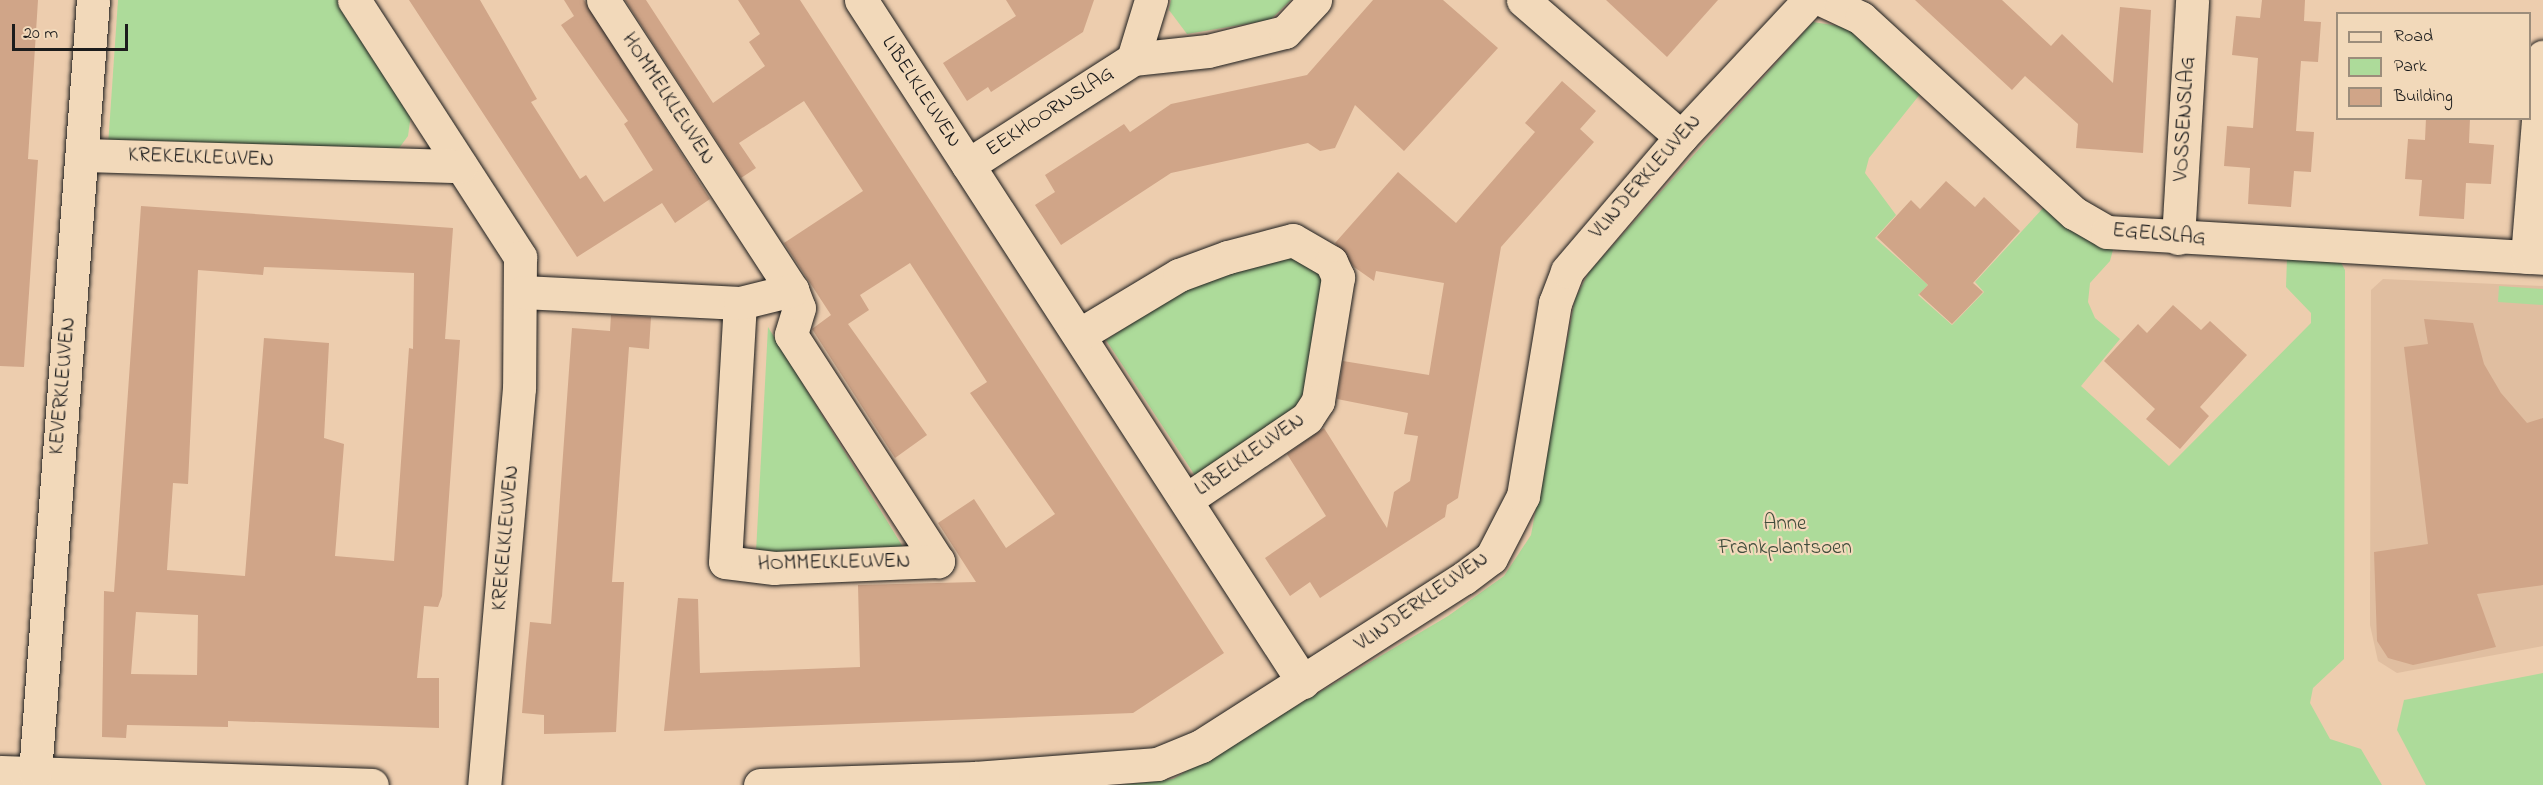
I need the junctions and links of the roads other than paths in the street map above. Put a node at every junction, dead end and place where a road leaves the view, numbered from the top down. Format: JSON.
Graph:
{"nodes":[{"id":1,"x":93,"y":0,"type":"edge"},
{"id":2,"x":354,"y":0,"type":"edge"},
{"id":3,"x":603,"y":0,"type":"edge"},
{"id":4,"x":861,"y":0,"type":"edge"},
{"id":5,"x":1151,"y":0,"type":"edge"},
{"id":6,"x":1315,"y":0,"type":"edge"},
{"id":7,"x":1523,"y":0,"type":"edge"},
{"id":8,"x":1809,"y":0,"type":"edge"},
{"id":9,"x":1823,"y":0,"type":"edge"},
{"id":10,"x":2192,"y":0,"type":"edge"},
{"id":11,"x":2543,"y":57,"type":"edge"},
{"id":12,"x":1133,"y":59,"type":"junction"},
{"id":13,"x":1681,"y":137,"type":"junction"},
{"id":14,"x":84,"y":155,"type":"junction"},
{"id":15,"x":968,"y":165,"type":"junction"},
{"id":16,"x":460,"y":166,"type":"junction"},
{"id":17,"x":2178,"y":238,"type":"junction"},
{"id":18,"x":2535,"y":258,"type":"edge"},
{"id":19,"x":792,"y":290,"type":"junction"},
{"id":20,"x":523,"y":292,"type":"junction"},
{"id":21,"x":740,"y":303,"type":"junction"},
{"id":22,"x":1079,"y":335,"type":"junction"},
{"id":23,"x":1186,"y":500,"type":"junction"},
{"id":24,"x":1303,"y":682,"type":"junction"},
{"id":25,"x":0,"y":772,"type":"edge"},
{"id":26,"x":35,"y":773,"type":"junction"},
{"id":27,"x":372,"y":785,"type":"edge"},
{"id":28,"x":484,"y":785,"type":"edge"},
{"id":29,"x":760,"y":785,"type":"edge"}],
"edges":[{"from":1,"to":14,"type":"street","name":"KEVERKLEUVEN"},
{"from":2,"to":16,"type":"street","name":"KREKELKLEUVEN"},
{"from":3,"to":19,"type":"street","name":"HOMMELKLEUVEN"},
{"from":4,"to":15,"type":"street","name":"LIBELKLEUVEN"},
{"from":5,"to":12,"type":"street","name":"EEKHOORNSLAG"},
{"from":6,"to":12,"type":"street","name":"EEKHOORNSLAG"},
{"from":7,"to":13,"type":"street"},
{"from":8,"to":13,"type":"street","name":"VLINDERKLEUVEN"},
{"from":9,"to":17,"type":"street","name":"EGELSLAG"},
{"from":10,"to":17,"type":"street","name":"VOSSENSLAG"},
{"from":11,"to":18,"type":"street"},
{"from":12,"to":15,"type":"street","name":"EEKHOORNSLAG"},
{"from":13,"to":24,"type":"street","name":"VLINDERKLEUVEN"},
{"from":14,"to":16,"type":"street","name":"KREKELKLEUVEN"},
{"from":14,"to":26,"type":"street","name":"KEVERKLEUVEN"},
{"from":15,"to":22,"type":"street","name":"LIBELKLEUVEN"},
{"from":16,"to":20,"type":"street","name":"KREKELKLEUVEN"},
{"from":17,"to":18,"type":"street","name":"EGELSLAG"},
{"from":19,"to":21,"type":"street"},
{"from":19,"to":21,"type":"street","name":"HOMMELKLEUVEN"},
{"from":20,"to":21,"type":"street"},
{"from":20,"to":28,"type":"street","name":"KREKELKLEUVEN"},
{"from":22,"to":23,"type":"street","name":"LIBELKLEUVEN"},
{"from":22,"to":23,"type":"street","name":"LIBELKLEUVEN"},
{"from":23,"to":24,"type":"street","name":"LIBELKLEUVEN"},
{"from":24,"to":29,"type":"street","name":"VLINDERKLEUVEN"},
{"from":25,"to":26,"type":"street"},
{"from":26,"to":27,"type":"street"}]}
